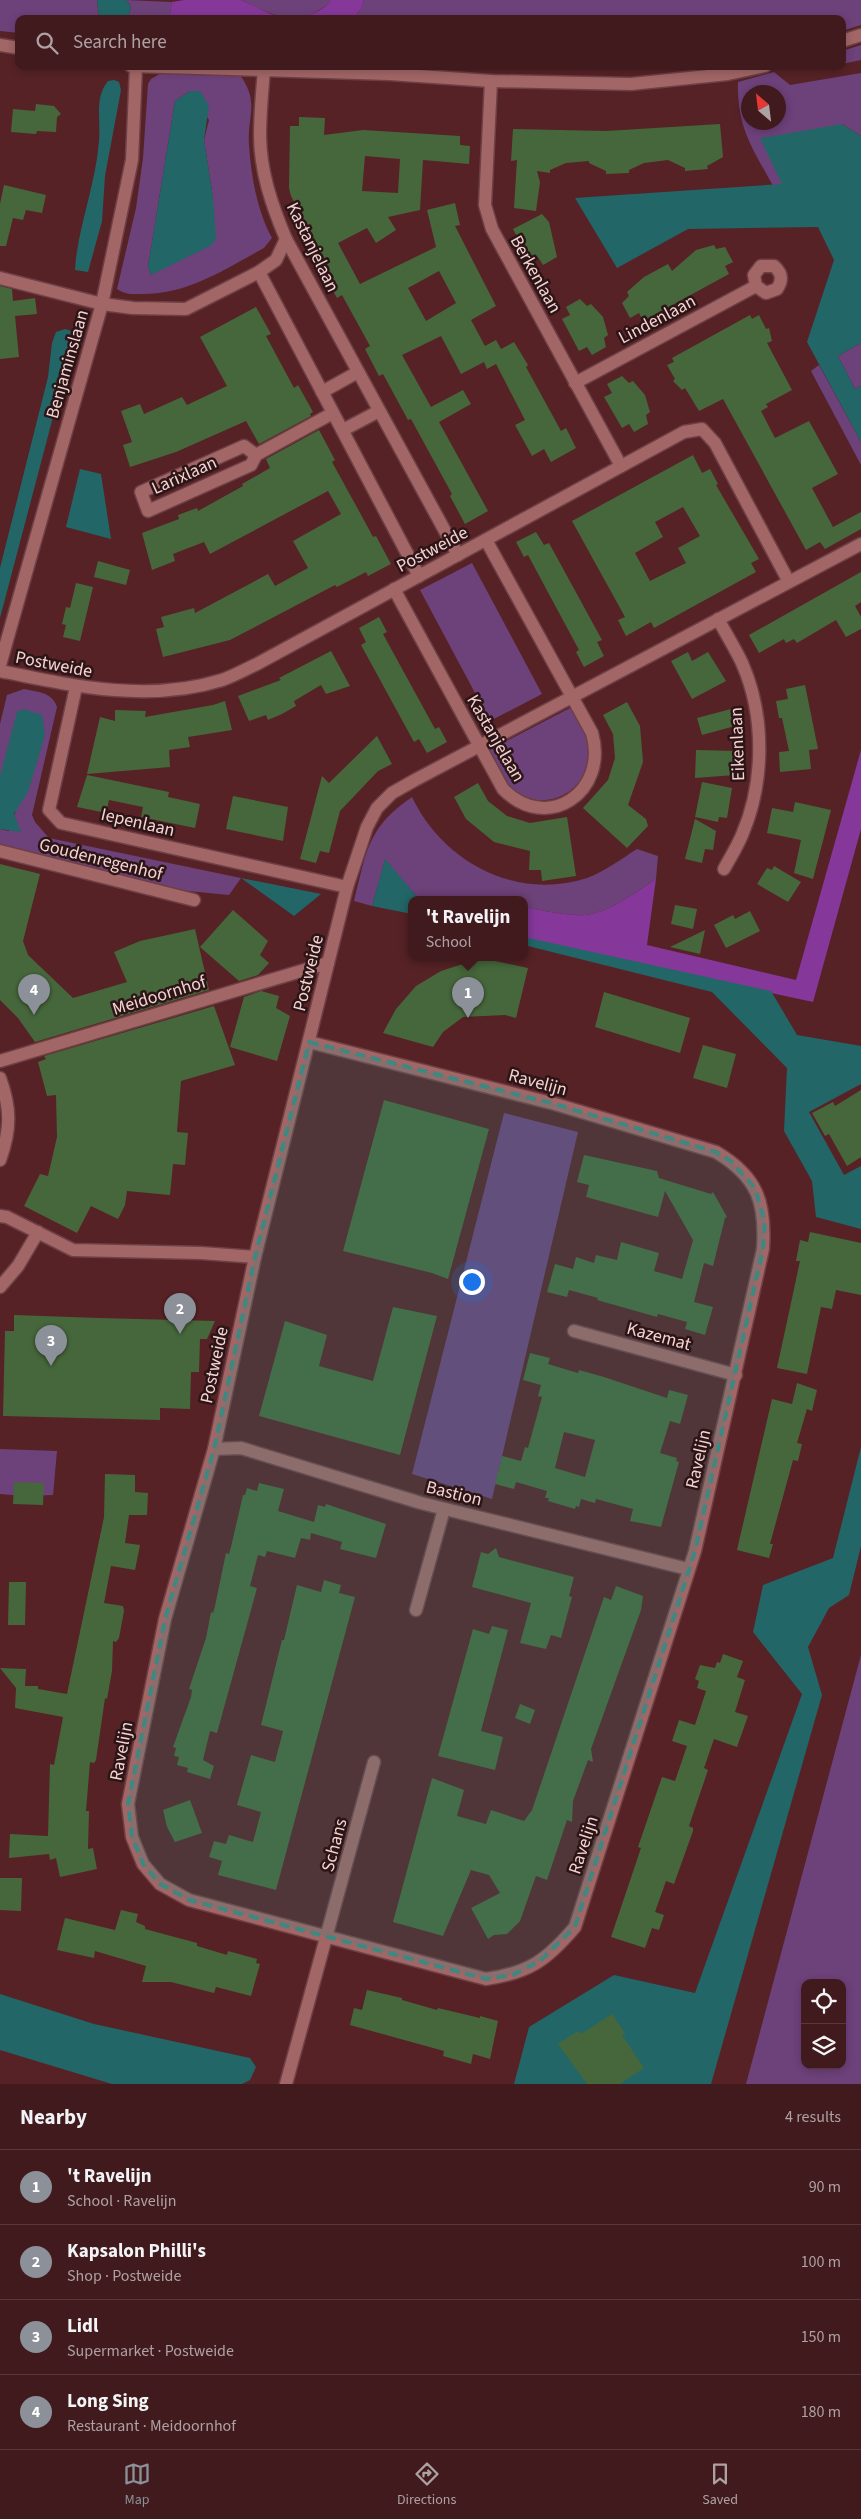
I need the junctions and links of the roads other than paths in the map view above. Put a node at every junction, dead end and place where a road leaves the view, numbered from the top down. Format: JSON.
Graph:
{"nodes":[{"id":1,"x":861,"y":35,"type":"edge"},
{"id":2,"x":846,"y":40,"type":"edge"},
{"id":3,"x":0,"y":45,"type":"edge"},
{"id":4,"x":15,"y":47,"type":"edge"},
{"id":5,"x":133,"y":70,"type":"edge"},
{"id":6,"x":264,"y":70,"type":"joint"},
{"id":7,"x":746,"y":70,"type":"edge"},
{"id":8,"x":492,"y":81,"type":"junction"},
{"id":9,"x":286,"y":239,"type":"junction"},
{"id":10,"x":259,"y":272,"type":"junction"},
{"id":11,"x":0,"y":278,"type":"edge"},
{"id":12,"x":756,"y":286,"type":"dead end"},
{"id":13,"x":102,"y":304,"type":"junction"},
{"id":14,"x":358,"y":372,"type":"junction"},
{"id":15,"x":575,"y":383,"type":"junction"},
{"id":16,"x":322,"y":392,"type":"junction"},
{"id":17,"x":379,"y":411,"type":"junction"},
{"id":18,"x":333,"y":413,"type":"junction"},
{"id":19,"x":343,"y":430,"type":"junction"},
{"id":20,"x":256,"y":455,"type":"junction"},
{"id":21,"x":621,"y":466,"type":"junction"},
{"id":22,"x":486,"y":540,"type":"junction"},
{"id":23,"x":861,"y":544,"type":"edge"},
{"id":24,"x":458,"y":555,"type":"junction"},
{"id":25,"x":419,"y":576,"type":"junction"},
{"id":26,"x":789,"y":582,"type":"junction"},
{"id":27,"x":394,"y":589,"type":"junction"},
{"id":28,"x":718,"y":619,"type":"junction"},
{"id":29,"x":0,"y":665,"type":"edge"},
{"id":30,"x":0,"y":671,"type":"edge"},
{"id":31,"x":76,"y":687,"type":"junction"},
{"id":32,"x":572,"y":696,"type":"junction"},
{"id":33,"x":480,"y":746,"type":"junction"},
{"id":34,"x":0,"y":852,"type":"edge"},
{"id":35,"x":724,"y":869,"type":"dead end"},
{"id":36,"x":347,"y":888,"type":"junction"},
{"id":37,"x":194,"y":900,"type":"dead end"},
{"id":38,"x":328,"y":963,"type":"junction"},
{"id":39,"x":309,"y":1042,"type":"junction"},
{"id":40,"x":0,"y":1061,"type":"edge"},
{"id":41,"x":0,"y":1078,"type":"edge"},
{"id":42,"x":0,"y":1160,"type":"edge"},
{"id":43,"x":0,"y":1216,"type":"edge"},
{"id":44,"x":38,"y":1232,"type":"junction"},
{"id":45,"x":255,"y":1257,"type":"junction"},
{"id":46,"x":0,"y":1287,"type":"edge"},
{"id":47,"x":574,"y":1331,"type":"dead end"},
{"id":48,"x":736,"y":1375,"type":"junction"},
{"id":49,"x":214,"y":1449,"type":"junction"},
{"id":50,"x":444,"y":1509,"type":"junction"},
{"id":51,"x":688,"y":1569,"type":"junction"},
{"id":52,"x":416,"y":1610,"type":"dead end"},
{"id":53,"x":374,"y":1762,"type":"dead end"},
{"id":54,"x":327,"y":1936,"type":"junction"},
{"id":55,"x":286,"y":2084,"type":"edge"}],
"edges":[{"from":1,"to":2,"type":"street"},
{"from":3,"to":4,"type":"street"},
{"from":5,"to":13,"type":"street","name":"Benjaminslaan"},
{"from":6,"to":8,"type":"street"},
{"from":6,"to":9,"type":"street","name":"Kastanjelaan"},
{"from":7,"to":8,"type":"street"},
{"from":8,"to":15,"type":"street","name":"Berkenlaan"},
{"from":9,"to":10,"type":"street"},
{"from":9,"to":14,"type":"street","name":"Kastanjelaan"},
{"from":10,"to":13,"type":"street"},
{"from":10,"to":16,"type":"street"},
{"from":11,"to":13,"type":"street"},
{"from":12,"to":15,"type":"street","name":"Lindenlaan"},
{"from":13,"to":29,"type":"street","name":"Benjaminslaan"},
{"from":14,"to":16,"type":"street"},
{"from":14,"to":17,"type":"street","name":"Kastanjelaan"},
{"from":15,"to":21,"type":"street","name":"Berkenlaan"},
{"from":16,"to":18,"type":"street"},
{"from":17,"to":19,"type":"street"},
{"from":17,"to":24,"type":"street","name":"Kastanjelaan"},
{"from":18,"to":19,"type":"street"},
{"from":18,"to":20,"type":"street","name":"Larixlaan"},
{"from":19,"to":25,"type":"street"},
{"from":20,"to":20,"type":"street","name":"Larixlaan"},
{"from":21,"to":22,"type":"street","name":"Postweide"},
{"from":21,"to":26,"type":"street","name":"Postweide"},
{"from":22,"to":24,"type":"street","name":"Postweide"},
{"from":22,"to":32,"type":"street","name":"Kastanjelaan"},
{"from":23,"to":26,"type":"street","name":"Postweide"},
{"from":24,"to":25,"type":"street","name":"Postweide"},
{"from":25,"to":27,"type":"street","name":"Postweide"},
{"from":26,"to":28,"type":"street","name":"Postweide"},
{"from":27,"to":31,"type":"street","name":"Postweide"},
{"from":27,"to":33,"type":"street","name":"Kastanjelaan"},
{"from":28,"to":32,"type":"street","name":"Postweide"},
{"from":28,"to":35,"type":"street","name":"Eikenlaan"},
{"from":30,"to":31,"type":"street","name":"Postweide"},
{"from":31,"to":36,"type":"street","name":"Iepenlaan"},
{"from":32,"to":33,"type":"street","name":"Postweide"},
{"from":32,"to":33,"type":"street","name":"Kastanjelaan"},
{"from":33,"to":36,"type":"street","name":"Postweide"},
{"from":34,"to":37,"type":"street","name":"Goudenregenhof"},
{"from":36,"to":38,"type":"street","name":"Postweide"},
{"from":38,"to":39,"type":"street","name":"Postweide"},
{"from":38,"to":40,"type":"street","name":"Meidoornhof"},
{"from":39,"to":45,"type":"street","name":"Postweide"},
{"from":39,"to":48,"type":"street","name":"Ravelijn"},
{"from":41,"to":42,"type":"street"},
{"from":43,"to":44,"type":"street"},
{"from":44,"to":45,"type":"street"},
{"from":44,"to":46,"type":"street"},
{"from":45,"to":49,"type":"street","name":"Postweide"},
{"from":47,"to":48,"type":"street","name":"Kazemat"},
{"from":48,"to":51,"type":"street","name":"Ravelijn"},
{"from":49,"to":50,"type":"street","name":"Bastion"},
{"from":49,"to":54,"type":"street","name":"Ravelijn"},
{"from":50,"to":51,"type":"street","name":"Bastion"},
{"from":50,"to":52,"type":"street"},
{"from":51,"to":54,"type":"street","name":"Ravelijn"},
{"from":53,"to":54,"type":"street","name":"Schans"},
{"from":54,"to":55,"type":"street"}]}
